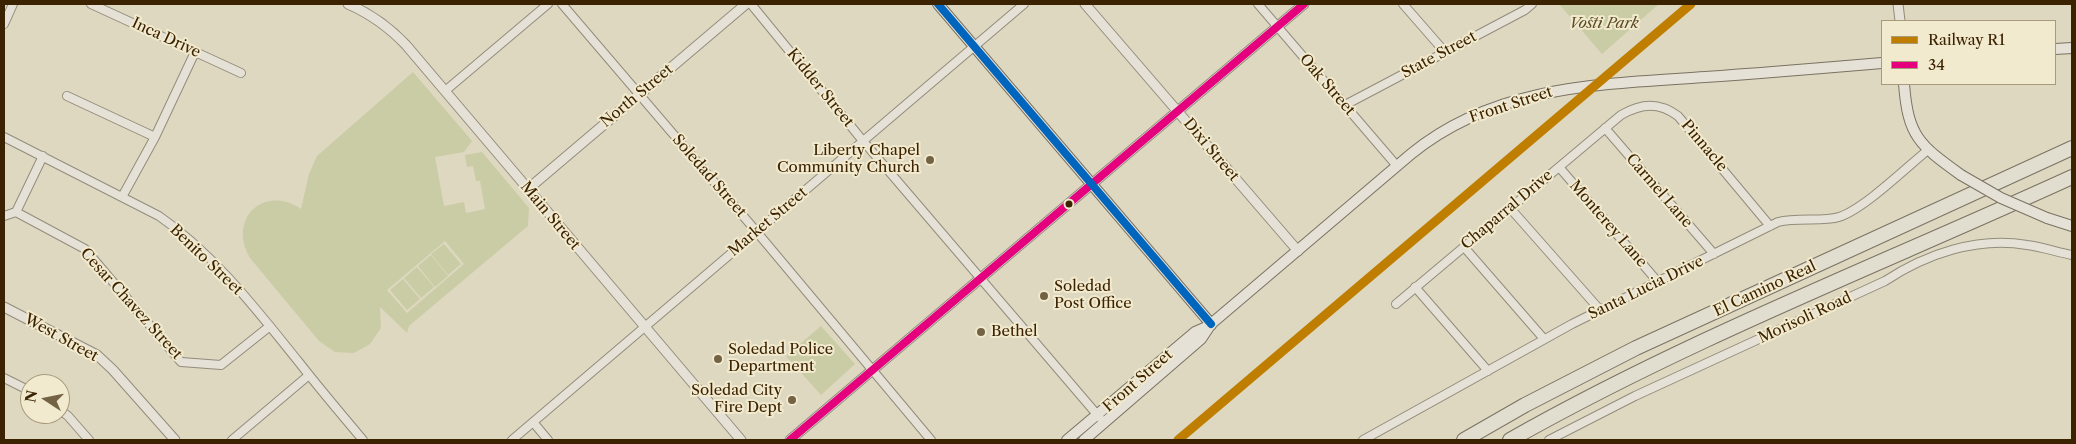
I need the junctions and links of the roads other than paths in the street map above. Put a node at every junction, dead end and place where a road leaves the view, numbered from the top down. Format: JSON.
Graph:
{"nodes":[{"id":1,"x":13,"y":4,"type":"edge"},
{"id":2,"x":91,"y":4,"type":"edge"},
{"id":3,"x":348,"y":4,"type":"edge"},
{"id":4,"x":548,"y":4,"type":"edge"},
{"id":5,"x":562,"y":4,"type":"edge"},
{"id":6,"x":746,"y":4,"type":"edge"},
{"id":7,"x":751,"y":4,"type":"edge"},
{"id":8,"x":938,"y":4,"type":"edge"},
{"id":9,"x":1024,"y":4,"type":"edge"},
{"id":10,"x":1085,"y":4,"type":"edge"},
{"id":11,"x":1258,"y":4,"type":"edge"},
{"id":12,"x":1304,"y":4,"type":"edge"},
{"id":13,"x":1403,"y":4,"type":"edge"},
{"id":14,"x":1532,"y":4,"type":"edge"},
{"id":15,"x":1898,"y":4,"type":"edge"},
{"id":16,"x":1900,"y":20,"type":"edge"},
{"id":17,"x":4,"y":24,"type":"edge"},
{"id":18,"x":1277,"y":27,"type":"junction"},
{"id":19,"x":975,"y":46,"type":"junction"},
{"id":20,"x":2072,"y":48,"type":"edge"},
{"id":21,"x":2056,"y":49,"type":"edge"},
{"id":22,"x":1444,"y":51,"type":"junction"},
{"id":23,"x":195,"y":52,"type":"junction"},
{"id":24,"x":1881,"y":63,"type":"edge"},
{"id":25,"x":241,"y":73,"type":"dead end"},
{"id":26,"x":1904,"y":85,"type":"edge"},
{"id":27,"x":445,"y":91,"type":"junction"},
{"id":28,"x":639,"y":94,"type":"junction"},
{"id":29,"x":67,"y":96,"type":"dead end"},
{"id":30,"x":1345,"y":105,"type":"junction"},
{"id":31,"x":1178,"y":110,"type":"junction"},
{"id":32,"x":1619,"y":116,"type":"joint"},
{"id":33,"x":1604,"y":128,"type":"junction"},
{"id":34,"x":4,"y":136,"type":"edge"},
{"id":35,"x":155,"y":137,"type":"junction"},
{"id":36,"x":863,"y":141,"type":"junction"},
{"id":37,"x":2072,"y":148,"type":"edge"},
{"id":38,"x":1929,"y":149,"type":"junction"},
{"id":39,"x":43,"y":156,"type":"junction"},
{"id":40,"x":1397,"y":166,"type":"junction"},
{"id":41,"x":1559,"y":167,"type":"junction"},
{"id":42,"x":2072,"y":179,"type":"edge"},
{"id":43,"x":1091,"y":184,"type":"junction"},
{"id":44,"x":528,"y":190,"type":"junction"},
{"id":45,"x":122,"y":197,"type":"junction"},
{"id":46,"x":1510,"y":208,"type":"junction"},
{"id":47,"x":16,"y":212,"type":"junction"},
{"id":48,"x":4,"y":216,"type":"edge"},
{"id":49,"x":1770,"y":226,"type":"junction"},
{"id":50,"x":2072,"y":226,"type":"edge"},
{"id":51,"x":756,"y":231,"type":"junction"},
{"id":52,"x":1464,"y":247,"type":"junction"},
{"id":53,"x":1298,"y":251,"type":"junction"},
{"id":54,"x":1714,"y":254,"type":"junction"},
{"id":55,"x":2072,"y":255,"type":"edge"},
{"id":56,"x":981,"y":278,"type":"junction"},
{"id":57,"x":1658,"y":282,"type":"junction"},
{"id":58,"x":1415,"y":287,"type":"junction"},
{"id":59,"x":1396,"y":304,"type":"dead end"},
{"id":60,"x":4,"y":307,"type":"edge"},
{"id":61,"x":1600,"y":310,"type":"junction"},
{"id":62,"x":1212,"y":324,"type":"junction"},
{"id":63,"x":270,"y":326,"type":"junction"},
{"id":64,"x":644,"y":327,"type":"junction"},
{"id":65,"x":1544,"y":340,"type":"junction"},
{"id":66,"x":872,"y":370,"type":"junction"},
{"id":67,"x":1488,"y":371,"type":"junction"},
{"id":68,"x":309,"y":375,"type":"junction"},
{"id":69,"x":4,"y":378,"type":"edge"},
{"id":70,"x":20,"y":386,"type":"edge"},
{"id":71,"x":70,"y":418,"type":"edge"},
{"id":72,"x":1101,"y":419,"type":"junction"},
{"id":73,"x":533,"y":422,"type":"junction"},
{"id":74,"x":90,"y":440,"type":"edge"},
{"id":75,"x":175,"y":440,"type":"edge"},
{"id":76,"x":232,"y":440,"type":"edge"},
{"id":77,"x":363,"y":440,"type":"edge"},
{"id":78,"x":512,"y":440,"type":"edge"},
{"id":79,"x":548,"y":440,"type":"edge"},
{"id":80,"x":741,"y":440,"type":"edge"},
{"id":81,"x":790,"y":440,"type":"edge"},
{"id":82,"x":931,"y":440,"type":"edge"},
{"id":83,"x":1067,"y":440,"type":"edge"},
{"id":84,"x":1084,"y":440,"type":"edge"},
{"id":85,"x":1363,"y":440,"type":"edge"},
{"id":86,"x":1464,"y":440,"type":"edge"},
{"id":87,"x":1510,"y":440,"type":"edge"},
{"id":88,"x":1549,"y":440,"type":"edge"}],
"edges":[{"from":1,"to":17,"type":"street"},
{"from":2,"to":23,"type":"street","name":"Inca Drive"},
{"from":3,"to":27,"type":"street","name":"Main Street"},
{"from":4,"to":27,"type":"street"},
{"from":5,"to":28,"type":"street","name":"Soledad Street"},
{"from":6,"to":28,"type":"street","name":"North Street"},
{"from":7,"to":36,"type":"street","name":"Kidder Street"},
{"from":8,"to":19,"type":"main road"},
{"from":9,"to":19,"type":"street","name":"Market Street"},
{"from":10,"to":31,"type":"street","name":"Dixi Street"},
{"from":11,"to":18,"type":"street","name":"Oak Street"},
{"from":12,"to":18,"type":"street"},
{"from":13,"to":22,"type":"street"},
{"from":14,"to":22,"type":"street","name":"State Street"},
{"from":15,"to":16,"type":"street"},
{"from":18,"to":30,"type":"street","name":"Oak Street"},
{"from":18,"to":31,"type":"street"},
{"from":19,"to":36,"type":"street","name":"Market Street"},
{"from":19,"to":43,"type":"main road"},
{"from":20,"to":21,"type":"main road"},
{"from":22,"to":30,"type":"street","name":"State Street"},
{"from":23,"to":25,"type":"street","name":"Inca Drive"},
{"from":23,"to":35,"type":"street"},
{"from":24,"to":40,"type":"main road","name":"Front Street"},
{"from":26,"to":38,"type":"main road"},
{"from":27,"to":44,"type":"street","name":"Main Street"},
{"from":28,"to":44,"type":"street","name":"North Street"},
{"from":28,"to":51,"type":"street","name":"Soledad Street"},
{"from":29,"to":35,"type":"street"},
{"from":30,"to":40,"type":"street","name":"Oak Street"},
{"from":31,"to":43,"type":"street"},
{"from":31,"to":53,"type":"street","name":"Dixi Street"},
{"from":32,"to":33,"type":"street","name":"Chaparral Drive"},
{"from":32,"to":49,"type":"street","name":"Pinnacle"},
{"from":33,"to":41,"type":"street","name":"Chaparral Drive"},
{"from":33,"to":54,"type":"street","name":"Carmel Lane"},
{"from":34,"to":39,"type":"street","name":"Benito Street"},
{"from":35,"to":45,"type":"street"},
{"from":36,"to":51,"type":"street","name":"Market Street"},
{"from":36,"to":56,"type":"street","name":"Kidder Street"},
{"from":37,"to":86,"type":"highway","name":"El Camino Real"},
{"from":38,"to":49,"type":"street","name":"Santa Lucia Drive"},
{"from":38,"to":50,"type":"main road","bridge":true},
{"from":39,"to":45,"type":"street","name":"Benito Street"},
{"from":39,"to":47,"type":"street"},
{"from":40,"to":53,"type":"main road","name":"Front Street"},
{"from":41,"to":46,"type":"street","name":"Chaparral Drive"},
{"from":41,"to":57,"type":"street","name":"Monterey Lane"},
{"from":42,"to":87,"type":"highway","name":"El Camino Real"},
{"from":43,"to":56,"type":"street"},
{"from":43,"to":62,"type":"main road"},
{"from":44,"to":64,"type":"street","name":"Main Street"},
{"from":45,"to":63,"type":"street","name":"Benito Street"},
{"from":46,"to":52,"type":"street","name":"Chaparral Drive"},
{"from":46,"to":61,"type":"street"},
{"from":47,"to":48,"type":"street"},
{"from":47,"to":63,"type":"street","name":"Cesar Chavez Street"},
{"from":49,"to":54,"type":"street","name":"Santa Lucia Drive"},
{"from":51,"to":64,"type":"street","name":"Market Street"},
{"from":51,"to":66,"type":"street","name":"Soledad Street"},
{"from":52,"to":58,"type":"street","name":"Chaparral Drive"},
{"from":52,"to":65,"type":"street"},
{"from":53,"to":62,"type":"main road","name":"Front Street"},
{"from":54,"to":57,"type":"street","name":"Santa Lucia Drive"},
{"from":55,"to":88,"type":"street","name":"Morisoli Road"},
{"from":56,"to":66,"type":"street"},
{"from":56,"to":72,"type":"street","name":"Kidder Street"},
{"from":57,"to":61,"type":"street","name":"Santa Lucia Drive"},
{"from":58,"to":59,"type":"street","name":"Chaparral Drive"},
{"from":58,"to":67,"type":"street"},
{"from":60,"to":75,"type":"street","name":"West Street"},
{"from":61,"to":65,"type":"street","name":"Santa Lucia Drive"},
{"from":62,"to":72,"type":"main road","name":"Front Street"},
{"from":63,"to":68,"type":"street","name":"Benito Street"},
{"from":64,"to":73,"type":"street","name":"Market Street"},
{"from":64,"to":80,"type":"street","name":"Main Street"},
{"from":65,"to":67,"type":"street","name":"Santa Lucia Drive"},
{"from":66,"to":81,"type":"street"},
{"from":66,"to":82,"type":"street","name":"Soledad Street"},
{"from":67,"to":85,"type":"street","name":"Santa Lucia Drive"},
{"from":68,"to":76,"type":"street"},
{"from":68,"to":77,"type":"street","name":"Benito Street"},
{"from":69,"to":70,"type":"street"},
{"from":71,"to":74,"type":"street"},
{"from":72,"to":83,"type":"main road","name":"Front Street"},
{"from":72,"to":84,"type":"main road","name":"Front Street"},
{"from":73,"to":78,"type":"street","name":"Market Street"},
{"from":73,"to":79,"type":"street"}]}
